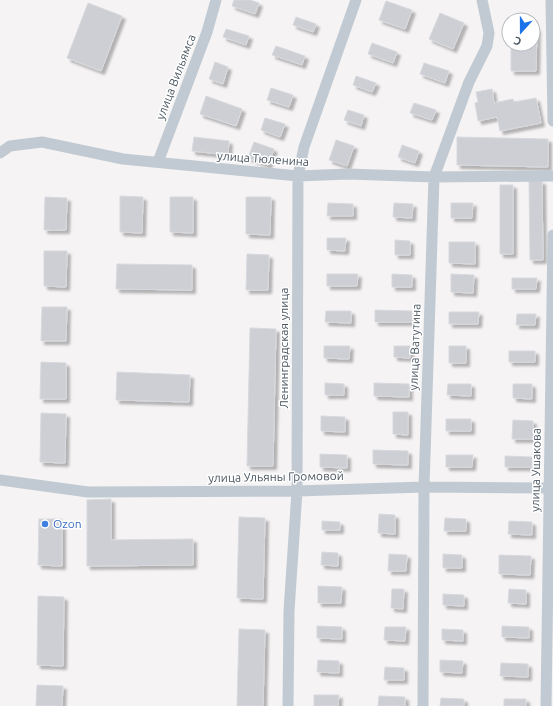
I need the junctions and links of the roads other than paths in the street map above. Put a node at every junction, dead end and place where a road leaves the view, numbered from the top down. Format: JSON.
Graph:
{"nodes":[{"id":1,"x":216,"y":0,"type":"edge"},
{"id":2,"x":356,"y":0,"type":"edge"},
{"id":3,"x":482,"y":0,"type":"edge"},
{"id":4,"x":551,"y":0,"type":"edge"},
{"id":5,"x":553,"y":121,"type":"edge"},
{"id":6,"x":0,"y":153,"type":"edge"},
{"id":7,"x":158,"y":162,"type":"junction"},
{"id":8,"x":298,"y":176,"type":"junction"},
{"id":9,"x":553,"y":176,"type":"edge"},
{"id":10,"x":434,"y":177,"type":"junction"},
{"id":11,"x":553,"y":235,"type":"edge"},
{"id":12,"x":0,"y":480,"type":"edge"},
{"id":13,"x":424,"y":487,"type":"junction"},
{"id":14,"x":551,"y":488,"type":"edge"},
{"id":15,"x":297,"y":491,"type":"junction"},
{"id":16,"x":288,"y":706,"type":"edge"},
{"id":17,"x":423,"y":706,"type":"edge"},
{"id":18,"x":546,"y":706,"type":"edge"}],
"edges":[{"from":1,"to":7,"type":"street","name":"улица Вильямса"},
{"from":2,"to":8,"type":"street","name":"Ленинградская улица"},
{"from":3,"to":10,"type":"street","name":"улица Ватутина"},
{"from":4,"to":5,"type":"street"},
{"from":6,"to":7,"type":"street","name":"улица Тюленина"},
{"from":7,"to":8,"type":"street","name":"улица Тюленина"},
{"from":8,"to":10,"type":"street","name":"улица Тюленина"},
{"from":8,"to":15,"type":"street","name":"Ленинградская улица"},
{"from":9,"to":10,"type":"street","name":"улица Тюленина"},
{"from":10,"to":13,"type":"street","name":"улица Ватутина"},
{"from":11,"to":14,"type":"street","name":"улица Ушакова"},
{"from":12,"to":15,"type":"street","name":"улица Ульяны Громовой"},
{"from":13,"to":14,"type":"street","name":"улица Ульяны Громовой"},
{"from":13,"to":15,"type":"street","name":"улица Ульяны Громовой"},
{"from":13,"to":17,"type":"street","name":"улица Ватутина"},
{"from":14,"to":18,"type":"street","name":"улица Ушакова"},
{"from":15,"to":16,"type":"street","name":"Ленинградская улица"}]}
